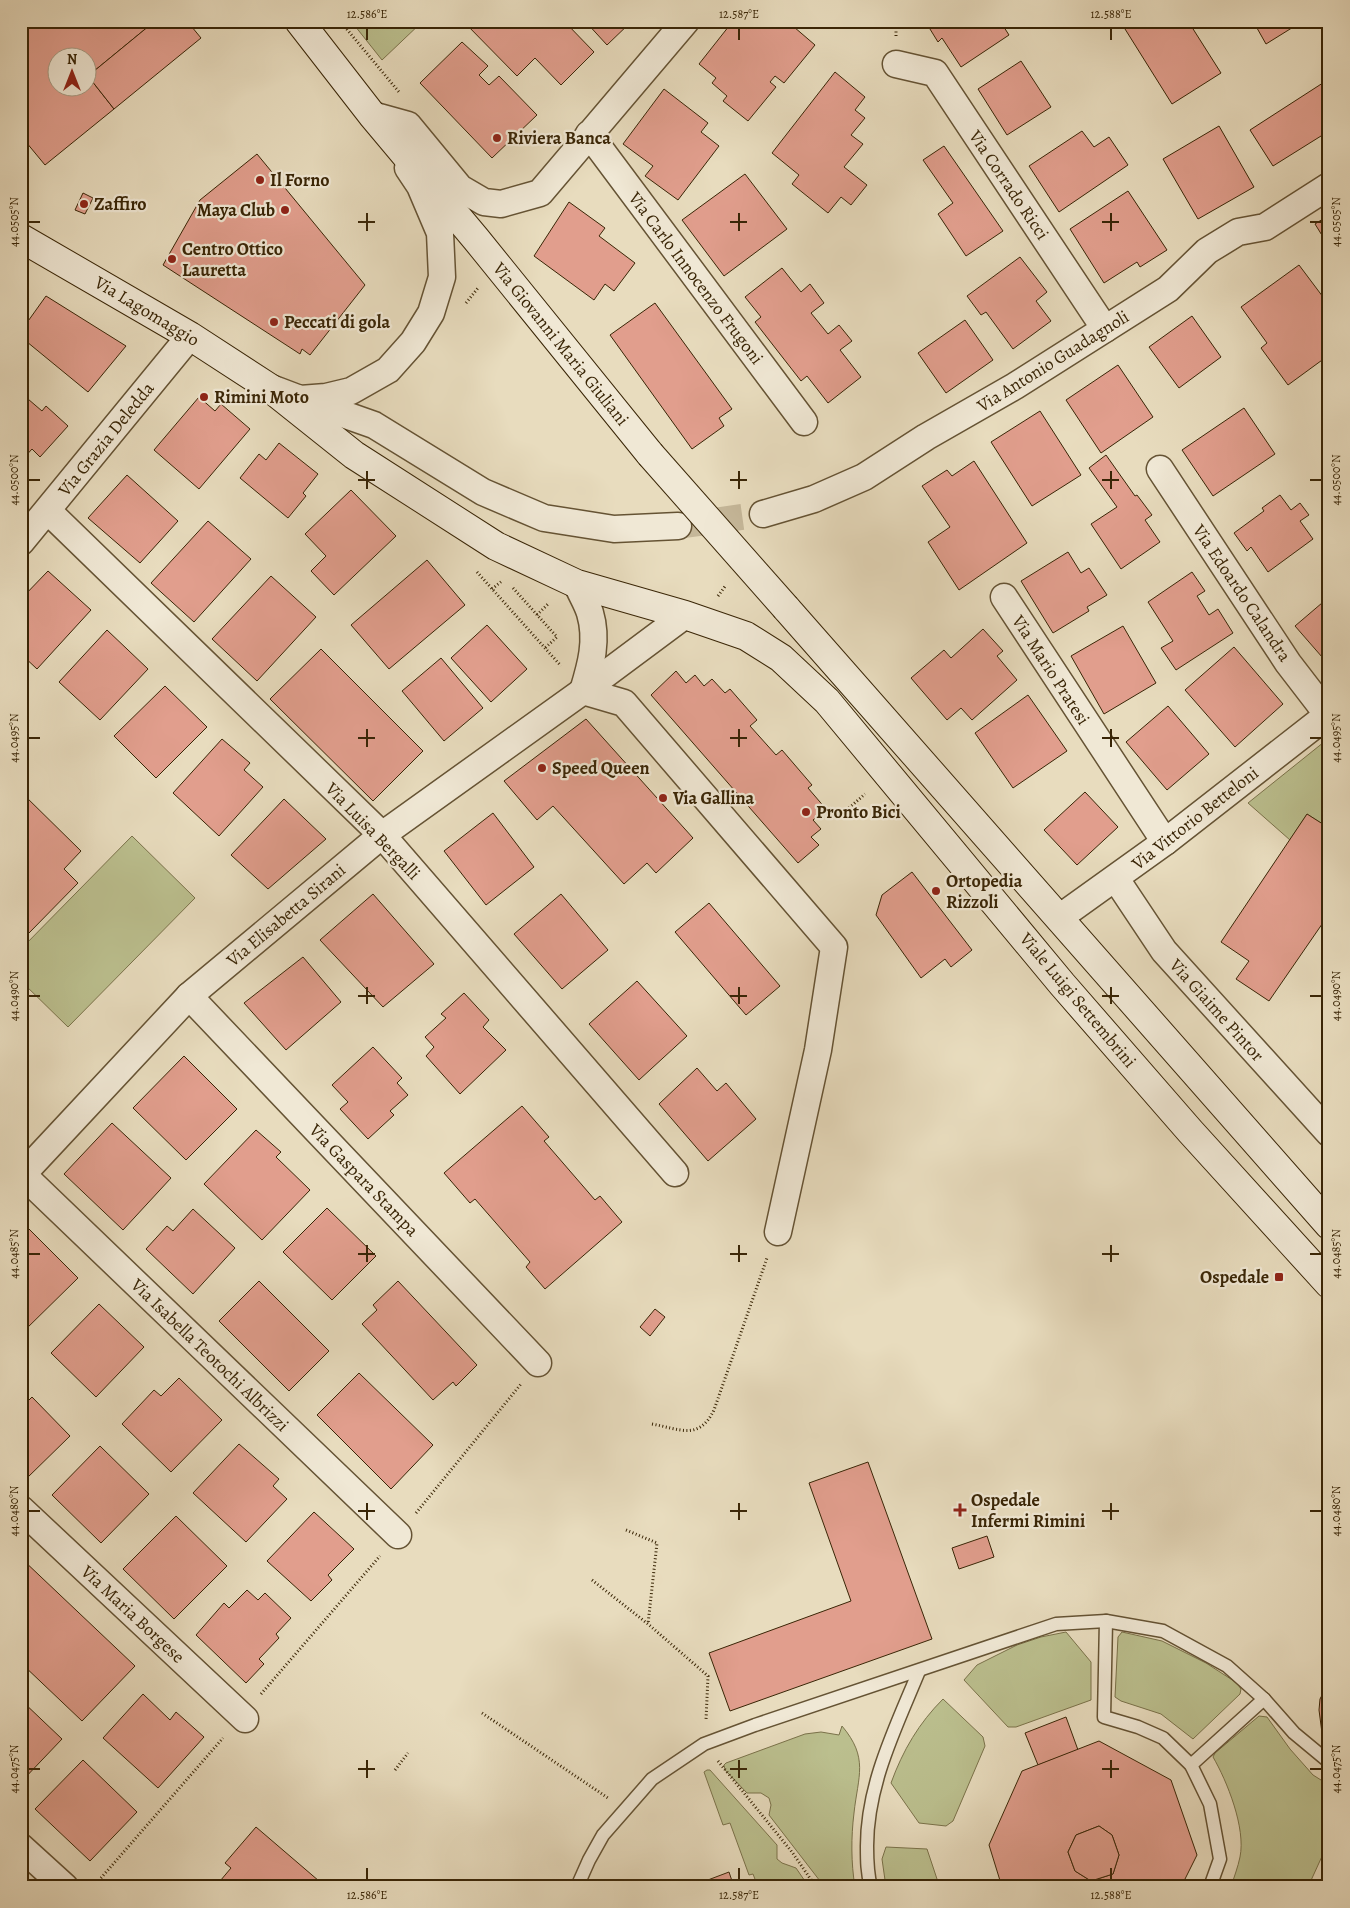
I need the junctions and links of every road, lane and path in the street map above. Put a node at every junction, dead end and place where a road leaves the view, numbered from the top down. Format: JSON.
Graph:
{"nodes":[{"id":1,"x":299,"y":21,"type":"edge"},
{"id":2,"x":686,"y":21,"type":"edge"},
{"id":3,"x":896,"y":64,"type":"dead end"},
{"id":4,"x":372,"y":115,"type":"junction"},
{"id":5,"x":589,"y":134,"type":"junction"},
{"id":6,"x":1329,"y":186,"type":"edge"},
{"id":7,"x":21,"y":238,"type":"edge"},
{"id":8,"x":1106,"y":329,"type":"junction"},
{"id":9,"x":190,"y":336,"type":"junction"},
{"id":10,"x":270,"y":388,"type":"junction"},
{"id":11,"x":300,"y":399,"type":"junction"},
{"id":12,"x":804,"y":422,"type":"dead end"},
{"id":13,"x":1160,"y":468,"type":"dead end"},
{"id":14,"x":48,"y":511,"type":"junction"},
{"id":15,"x":763,"y":514,"type":"tunnel mouth"},
{"id":16,"x":678,"y":526,"type":"tunnel mouth"},
{"id":17,"x":21,"y":542,"type":"edge"},
{"id":18,"x":474,"y":568,"type":"dead end"},
{"id":19,"x":504,"y":578,"type":"dead end"},
{"id":20,"x":729,"y":580,"type":"dead end"},
{"id":21,"x":577,"y":584,"type":"junction"},
{"id":22,"x":511,"y":586,"type":"dead end"},
{"id":23,"x":492,"y":589,"type":"junction"},
{"id":24,"x":1004,"y":598,"type":"dead end"},
{"id":25,"x":715,"y":601,"type":"dead end"},
{"id":26,"x":550,"y":602,"type":"dead end"},
{"id":27,"x":537,"y":614,"type":"junction"},
{"id":28,"x":686,"y":614,"type":"junction"},
{"id":29,"x":544,"y":648,"type":"junction"},
{"id":30,"x":583,"y":691,"type":"junction"},
{"id":31,"x":1328,"y":714,"type":"edge"},
{"id":32,"x":382,"y":835,"type":"junction"},
{"id":33,"x":1165,"y":842,"type":"junction"},
{"id":34,"x":1116,"y":879,"type":"junction"},
{"id":35,"x":1059,"y":918,"type":"junction"},
{"id":36,"x":189,"y":996,"type":"junction"},
{"id":37,"x":1329,"y":1133,"type":"edge"},
{"id":38,"x":675,"y":1172,"type":"dead end"},
{"id":39,"x":22,"y":1175,"type":"edge"},
{"id":40,"x":1329,"y":1225,"type":"edge"},
{"id":41,"x":778,"y":1232,"type":"joint"},
{"id":42,"x":1329,"y":1284,"type":"edge"},
{"id":43,"x":538,"y":1363,"type":"dead end"},
{"id":44,"x":652,"y":1424,"type":"dead end"},
{"id":45,"x":21,"y":1509,"type":"edge"},
{"id":46,"x":626,"y":1530,"type":"dead end"},
{"id":47,"x":398,"y":1535,"type":"dead end"},
{"id":48,"x":1106,"y":1621,"type":"junction"},
{"id":49,"x":648,"y":1624,"type":"dead end"},
{"id":50,"x":919,"y":1671,"type":"junction"},
{"id":51,"x":1264,"y":1699,"type":"junction"},
{"id":52,"x":482,"y":1712,"type":"dead end"},
{"id":53,"x":244,"y":1718,"type":"joint"},
{"id":54,"x":408,"y":1753,"type":"dead end"},
{"id":55,"x":1329,"y":1762,"type":"edge"},
{"id":56,"x":1191,"y":1765,"type":"junction"},
{"id":57,"x":395,"y":1770,"type":"dead end"},
{"id":58,"x":625,"y":1810,"type":"junction"},
{"id":59,"x":21,"y":1847,"type":"edge"},
{"id":60,"x":65,"y":1887,"type":"edge"},
{"id":61,"x":94,"y":1887,"type":"edge"},
{"id":62,"x":577,"y":1887,"type":"edge"},
{"id":63,"x":871,"y":1887,"type":"edge"},
{"id":64,"x":1210,"y":1887,"type":"edge"}],
"edges":[{"from":1,"to":4,"type":"main road","name":"Via Giovanni Maria Giuliani"},
{"from":2,"to":5,"type":"street"},
{"from":3,"to":8,"type":"street","name":"Via Corrado Ricci"},
{"from":4,"to":5,"type":"street"},
{"from":4,"to":11,"type":"street"},
{"from":4,"to":35,"type":"main road","name":"Via Giovanni Maria Giuliani","bridge":true},
{"from":5,"to":12,"type":"street","name":"Via Carlo Innocenzo Frugoni"},
{"from":6,"to":8,"type":"street","name":"Via Antonio Guadagnoli"},
{"from":7,"to":9,"type":"main road","name":"Via Lagomaggio"},
{"from":8,"to":15,"type":"street","name":"Via Antonio Guadagnoli"},
{"from":9,"to":10,"type":"main road","name":"Via Lagomaggio"},
{"from":9,"to":14,"type":"street","name":"Via Grazia Deledda"},
{"from":10,"to":11,"type":"street"},
{"from":10,"to":21,"type":"main road"},
{"from":11,"to":16,"type":"street"},
{"from":13,"to":31,"type":"street","name":"Via Edoardo Calandra"},
{"from":14,"to":17,"type":"street","name":"Via Grazia Deledda"},
{"from":14,"to":32,"type":"street","name":"Via Luisa Bergalli"},
{"from":18,"to":23,"type":"path"},
{"from":19,"to":23,"type":"path"},
{"from":20,"to":25,"type":"path"},
{"from":21,"to":28,"type":"main road"},
{"from":21,"to":30,"type":"street"},
{"from":22,"to":27,"type":"path"},
{"from":23,"to":29,"type":"path"},
{"from":24,"to":33,"type":"street","name":"Via Mario Pratesi"},
{"from":26,"to":27,"type":"path"},
{"from":27,"to":29,"type":"path"},
{"from":28,"to":30,"type":"street","name":"Via Elisabetta Sirani"},
{"from":28,"to":42,"type":"main road","name":"Viale Luigi Settembrini"},
{"from":29,"to":30,"type":"path"},
{"from":30,"to":32,"type":"street","name":"Via Elisabetta Sirani"},
{"from":30,"to":41,"type":"street"},
{"from":31,"to":33,"type":"street","name":"Via Vittorio Betteloni"},
{"from":32,"to":36,"type":"street","name":"Via Elisabetta Sirani"},
{"from":32,"to":38,"type":"street","name":"Via Luisa Bergalli"},
{"from":33,"to":34,"type":"street","name":"Via Vittorio Betteloni"},
{"from":34,"to":35,"type":"street","name":"Via Vittorio Betteloni"},
{"from":34,"to":37,"type":"street","name":"Via Giaime Pintor"},
{"from":35,"to":40,"type":"main road"},
{"from":36,"to":39,"type":"street","name":"Via Elisabetta Sirani"},
{"from":36,"to":43,"type":"street","name":"Via Gaspara Stampa"},
{"from":39,"to":47,"type":"street","name":"Via Isabella Teotochi Albrizzi"},
{"from":41,"to":44,"type":"path"},
{"from":45,"to":53,"type":"street","name":"Via Maria Borgese"},
{"from":46,"to":49,"type":"path"},
{"from":48,"to":50,"type":"lane"},
{"from":48,"to":51,"type":"lane"},
{"from":48,"to":56,"type":"lane"},
{"from":50,"to":58,"type":"lane"},
{"from":50,"to":63,"type":"lane"},
{"from":51,"to":55,"type":"lane"},
{"from":51,"to":56,"type":"lane"},
{"from":52,"to":58,"type":"path"},
{"from":53,"to":61,"type":"path"},
{"from":54,"to":57,"type":"path"},
{"from":56,"to":64,"type":"lane"},
{"from":58,"to":62,"type":"lane"},
{"from":59,"to":60,"type":"street"}]}
